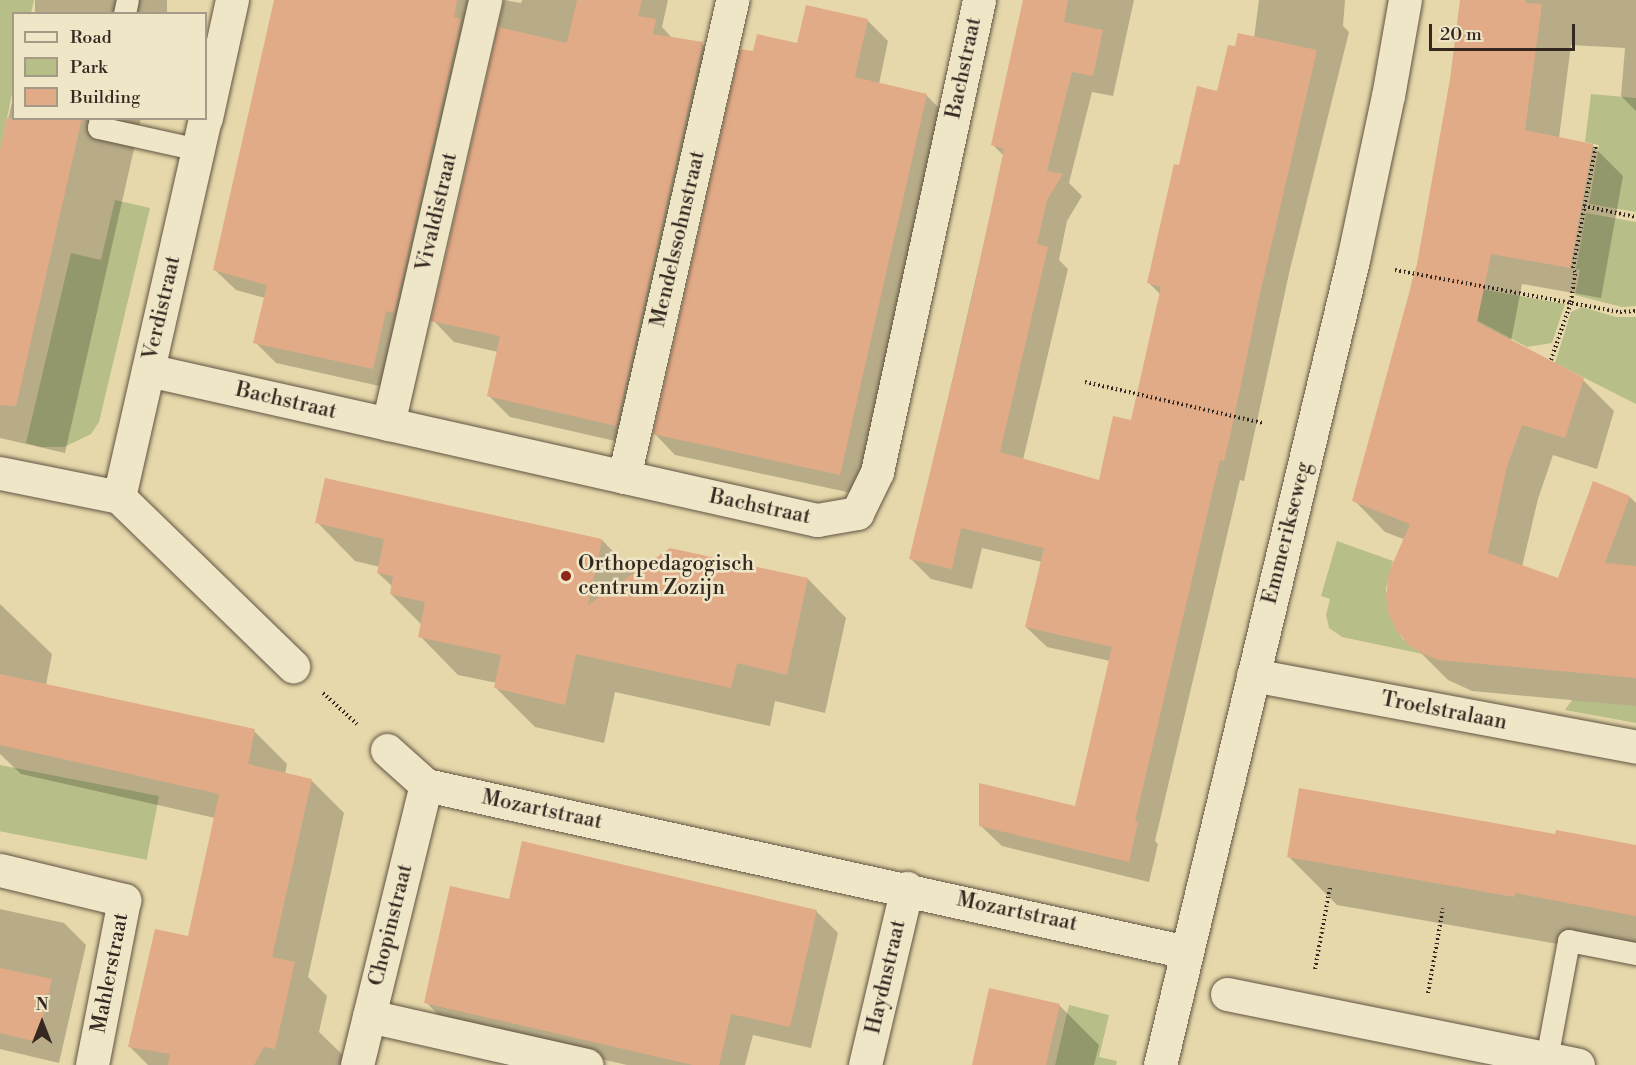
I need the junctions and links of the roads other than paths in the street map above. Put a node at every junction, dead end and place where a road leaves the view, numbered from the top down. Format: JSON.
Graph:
{"nodes":[{"id":1,"x":232,"y":0,"type":"edge"},
{"id":2,"x":485,"y":0,"type":"edge"},
{"id":3,"x":732,"y":0,"type":"edge"},
{"id":4,"x":979,"y":0,"type":"edge"},
{"id":5,"x":1404,"y":0,"type":"edge"},
{"id":6,"x":207,"y":109,"type":"edge"},
{"id":7,"x":101,"y":120,"type":"edge"},
{"id":8,"x":205,"y":120,"type":"edge"},
{"id":9,"x":198,"y":150,"type":"junction"},
{"id":10,"x":148,"y":370,"type":"junction"},
{"id":11,"x":388,"y":424,"type":"junction"},
{"id":12,"x":0,"y":473,"type":"edge"},
{"id":13,"x":624,"y":477,"type":"junction"},
{"id":14,"x":119,"y":497,"type":"junction"},
{"id":15,"x":292,"y":666,"type":"road end"},
{"id":16,"x":1252,"y":675,"type":"junction"},
{"id":17,"x":1636,"y":747,"type":"edge"},
{"id":18,"x":387,"y":750,"type":"road end"},
{"id":19,"x":426,"y":785,"type":"junction"},
{"id":20,"x":0,"y":870,"type":"edge"},
{"id":21,"x":907,"y":888,"type":"junction"},
{"id":22,"x":1187,"y":952,"type":"junction"},
{"id":23,"x":1636,"y":954,"type":"edge"},
{"id":24,"x":1227,"y":994,"type":"dead end"},
{"id":25,"x":369,"y":1016,"type":"junction"},
{"id":26,"x":1563,"y":1062,"type":"edge"},
{"id":27,"x":92,"y":1065,"type":"edge"},
{"id":28,"x":357,"y":1065,"type":"edge"},
{"id":29,"x":586,"y":1065,"type":"edge"},
{"id":30,"x":865,"y":1065,"type":"edge"},
{"id":31,"x":1160,"y":1065,"type":"edge"}],
"edges":[{"from":1,"to":6,"type":"street","name":"Verdistraat"},
{"from":2,"to":11,"type":"street","name":"Vivaldistraat"},
{"from":3,"to":13,"type":"street","name":"Mendelssohnstraat"},
{"from":4,"to":13,"type":"street","name":"Bachstraat"},
{"from":5,"to":16,"type":"street","name":"Emmerikseweg"},
{"from":7,"to":9,"type":"lane"},
{"from":8,"to":9,"type":"street","name":"Verdistraat"},
{"from":9,"to":10,"type":"street","name":"Verdistraat"},
{"from":10,"to":11,"type":"street","name":"Bachstraat"},
{"from":10,"to":14,"type":"street","name":"Verdistraat"},
{"from":11,"to":13,"type":"street","name":"Bachstraat"},
{"from":12,"to":14,"type":"street"},
{"from":14,"to":15,"type":"street"},
{"from":16,"to":17,"type":"street","name":"Troelstralaan"},
{"from":16,"to":22,"type":"street","name":"Emmerikseweg"},
{"from":18,"to":19,"type":"street","name":"Mozartstraat"},
{"from":19,"to":21,"type":"street","name":"Mozartstraat"},
{"from":19,"to":25,"type":"street","name":"Chopinstraat"},
{"from":20,"to":27,"type":"street","name":"Mahlerstraat"},
{"from":21,"to":22,"type":"street","name":"Mozartstraat"},
{"from":21,"to":30,"type":"street","name":"Haydnstraat"},
{"from":22,"to":31,"type":"street","name":"Emmerikseweg"},
{"from":23,"to":26,"type":"lane"},
{"from":24,"to":26,"type":"street"},
{"from":25,"to":28,"type":"street","name":"Chopinstraat"},
{"from":25,"to":29,"type":"street"}]}
